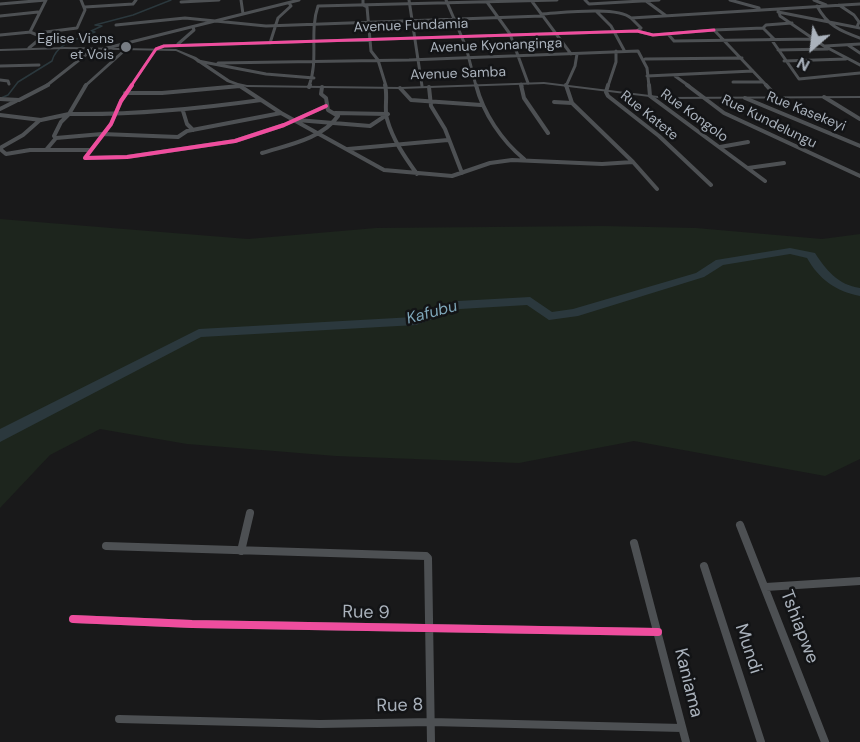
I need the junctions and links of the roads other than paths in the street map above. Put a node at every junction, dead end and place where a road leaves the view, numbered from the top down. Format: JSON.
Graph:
{"nodes":[{"id":1,"x":46,"y":0,"type":"edge"},
{"id":2,"x":81,"y":0,"type":"edge"},
{"id":3,"x":219,"y":0,"type":"edge"},
{"id":4,"x":241,"y":0,"type":"edge"},
{"id":5,"x":299,"y":0,"type":"edge"},
{"id":6,"x":363,"y":0,"type":"edge"},
{"id":7,"x":556,"y":0,"type":"edge"},
{"id":8,"x":585,"y":0,"type":"edge"},
{"id":9,"x":648,"y":0,"type":"edge"},
{"id":10,"x":659,"y":0,"type":"edge"},
{"id":11,"x":730,"y":0,"type":"edge"},
{"id":12,"x":814,"y":0,"type":"edge"},
{"id":13,"x":33,"y":1,"type":"edge"},
{"id":14,"x":486,"y":1,"type":"edge"},
{"id":15,"x":531,"y":1,"type":"edge"},
{"id":16,"x":135,"y":2,"type":"edge"},
{"id":17,"x":181,"y":2,"type":"dead end"},
{"id":18,"x":409,"y":2,"type":"edge"},
{"id":19,"x":446,"y":2,"type":"edge"},
{"id":20,"x":289,"y":3,"type":"junction"},
{"id":21,"x":0,"y":4,"type":"edge"},
{"id":22,"x":589,"y":4,"type":"junction"},
{"id":23,"x":738,"y":4,"type":"junction"},
{"id":24,"x":860,"y":4,"type":"edge"},
{"id":25,"x":839,"y":5,"type":"junction"},
{"id":26,"x":365,"y":6,"type":"junction"},
{"id":27,"x":817,"y":6,"type":"junction"},
{"id":28,"x":826,"y":6,"type":"junction"},
{"id":29,"x":85,"y":8,"type":"junction"},
{"id":30,"x":768,"y":10,"type":"junction"},
{"id":31,"x":38,"y":12,"type":"junction"},
{"id":32,"x":597,"y":12,"type":"junction"},
{"id":33,"x":748,"y":12,"type":"junction"},
{"id":34,"x":779,"y":12,"type":"junction"},
{"id":35,"x":243,"y":14,"type":"junction"},
{"id":36,"x":541,"y":15,"type":"junction"},
{"id":37,"x":665,"y":15,"type":"junction"},
{"id":38,"x":0,"y":16,"type":"edge"},
{"id":39,"x":497,"y":18,"type":"junction"},
{"id":40,"x":631,"y":18,"type":"junction"},
{"id":41,"x":454,"y":19,"type":"junction"},
{"id":42,"x":409,"y":20,"type":"junction"},
{"id":43,"x":824,"y":20,"type":"junction"},
{"id":44,"x":210,"y":22,"type":"junction"},
{"id":45,"x":367,"y":22,"type":"junction"},
{"id":46,"x":314,"y":24,"type":"junction"},
{"id":47,"x":793,"y":24,"type":"junction"},
{"id":48,"x":116,"y":25,"type":"dead end"},
{"id":49,"x":274,"y":25,"type":"junction"},
{"id":50,"x":193,"y":27,"type":"junction"},
{"id":51,"x":859,"y":27,"type":"edge"},
{"id":52,"x":763,"y":28,"type":"junction"},
{"id":53,"x":715,"y":30,"type":"junction"},
{"id":54,"x":614,"y":31,"type":"junction"},
{"id":55,"x":637,"y":31,"type":"junction"},
{"id":56,"x":31,"y":32,"type":"junction"},
{"id":57,"x":38,"y":33,"type":"junction"},
{"id":58,"x":556,"y":33,"type":"junction"},
{"id":59,"x":510,"y":34,"type":"junction"},
{"id":60,"x":667,"y":34,"type":"junction"},
{"id":61,"x":0,"y":35,"type":"edge"},
{"id":62,"x":460,"y":36,"type":"junction"},
{"id":63,"x":413,"y":37,"type":"junction"},
{"id":64,"x":860,"y":38,"type":"edge"},
{"id":65,"x":814,"y":39,"type":"junction"},
{"id":66,"x":372,"y":40,"type":"junction"},
{"id":67,"x":773,"y":40,"type":"junction"},
{"id":68,"x":674,"y":41,"type":"junction"},
{"id":69,"x":726,"y":41,"type":"junction"},
{"id":70,"x":317,"y":42,"type":"junction"},
{"id":71,"x":270,"y":43,"type":"junction"},
{"id":72,"x":860,"y":44,"type":"edge"},
{"id":73,"x":178,"y":45,"type":"junction"},
{"id":74,"x":848,"y":45,"type":"junction"},
{"id":75,"x":824,"y":46,"type":"junction"},
{"id":76,"x":677,"y":47,"type":"dead end"},
{"id":77,"x":29,"y":48,"type":"junction"},
{"id":78,"x":93,"y":49,"type":"junction"},
{"id":79,"x":103,"y":49,"type":"junction"},
{"id":80,"x":126,"y":49,"type":"junction"},
{"id":81,"x":156,"y":49,"type":"junction"},
{"id":82,"x":829,"y":49,"type":"junction"},
{"id":83,"x":0,"y":50,"type":"edge"},
{"id":84,"x":624,"y":50,"type":"junction"},
{"id":85,"x":778,"y":50,"type":"junction"},
{"id":86,"x":616,"y":51,"type":"junction"},
{"id":87,"x":860,"y":52,"type":"edge"},
{"id":88,"x":571,"y":54,"type":"junction"},
{"id":89,"x":577,"y":54,"type":"junction"},
{"id":90,"x":517,"y":55,"type":"junction"},
{"id":91,"x":468,"y":57,"type":"junction"},
{"id":92,"x":742,"y":58,"type":"junction"},
{"id":93,"x":418,"y":59,"type":"junction"},
{"id":94,"x":645,"y":59,"type":"junction"},
{"id":95,"x":847,"y":59,"type":"junction"},
{"id":96,"x":378,"y":60,"type":"junction"},
{"id":97,"x":198,"y":61,"type":"junction"},
{"id":98,"x":317,"y":61,"type":"junction"},
{"id":99,"x":784,"y":61,"type":"junction"},
{"id":100,"x":218,"y":63,"type":"junction"},
{"id":101,"x":39,"y":65,"type":"dead end"},
{"id":102,"x":860,"y":65,"type":"edge"},
{"id":103,"x":0,"y":66,"type":"edge"},
{"id":104,"x":753,"y":71,"type":"junction"},
{"id":105,"x":860,"y":73,"type":"edge"},
{"id":106,"x":647,"y":76,"type":"junction"},
{"id":107,"x":675,"y":76,"type":"junction"},
{"id":108,"x":314,"y":78,"type":"junction"},
{"id":109,"x":0,"y":80,"type":"edge"},
{"id":110,"x":733,"y":82,"type":"dead end"},
{"id":111,"x":763,"y":82,"type":"junction"},
{"id":112,"x":528,"y":83,"type":"junction"},
{"id":113,"x":9,"y":84,"type":"dead end"},
{"id":114,"x":521,"y":84,"type":"junction"},
{"id":115,"x":474,"y":85,"type":"junction"},
{"id":116,"x":566,"y":85,"type":"junction"},
{"id":117,"x":240,"y":86,"type":"junction"},
{"id":118,"x":309,"y":87,"type":"junction"},
{"id":119,"x":322,"y":87,"type":"junction"},
{"id":120,"x":422,"y":87,"type":"junction"},
{"id":121,"x":429,"y":87,"type":"junction"},
{"id":122,"x":384,"y":88,"type":"junction"},
{"id":123,"x":400,"y":88,"type":"junction"},
{"id":124,"x":606,"y":92,"type":"junction"},
{"id":125,"x":126,"y":93,"type":"junction"},
{"id":126,"x":650,"y":96,"type":"junction"},
{"id":127,"x":860,"y":97,"type":"edge"},
{"id":128,"x":702,"y":98,"type":"junction"},
{"id":129,"x":745,"y":98,"type":"junction"},
{"id":130,"x":778,"y":98,"type":"junction"},
{"id":131,"x":824,"y":98,"type":"junction"},
{"id":132,"x":0,"y":99,"type":"edge"},
{"id":133,"x":261,"y":100,"type":"junction"},
{"id":134,"x":16,"y":101,"type":"junction"},
{"id":135,"x":431,"y":101,"type":"junction"},
{"id":136,"x":554,"y":102,"type":"dead end"},
{"id":137,"x":572,"y":103,"type":"junction"},
{"id":138,"x":481,"y":105,"type":"junction"},
{"id":139,"x":326,"y":106,"type":"junction"},
{"id":140,"x":274,"y":108,"type":"junction"},
{"id":141,"x":0,"y":109,"type":"edge"},
{"id":142,"x":183,"y":111,"type":"junction"},
{"id":143,"x":281,"y":112,"type":"junction"},
{"id":144,"x":333,"y":113,"type":"junction"},
{"id":145,"x":69,"y":114,"type":"junction"},
{"id":146,"x":388,"y":114,"type":"junction"},
{"id":147,"x":0,"y":115,"type":"edge"},
{"id":148,"x":117,"y":115,"type":"junction"},
{"id":149,"x":269,"y":115,"type":"junction"},
{"id":150,"x":860,"y":119,"type":"edge"},
{"id":151,"x":41,"y":120,"type":"junction"},
{"id":152,"x":295,"y":120,"type":"junction"},
{"id":153,"x":334,"y":124,"type":"junction"},
{"id":154,"x":193,"y":130,"type":"junction"},
{"id":155,"x":319,"y":132,"type":"junction"},
{"id":156,"x":548,"y":133,"type":"dead end"},
{"id":157,"x":102,"y":134,"type":"junction"},
{"id":158,"x":56,"y":138,"type":"junction"},
{"id":159,"x":448,"y":140,"type":"junction"},
{"id":160,"x":748,"y":142,"type":"dead end"},
{"id":161,"x":397,"y":144,"type":"junction"},
{"id":162,"x":860,"y":146,"type":"edge"},
{"id":163,"x":719,"y":147,"type":"junction"},
{"id":164,"x":0,"y":148,"type":"edge"},
{"id":165,"x":348,"y":149,"type":"junction"},
{"id":166,"x":46,"y":150,"type":"junction"},
{"id":167,"x":89,"y":150,"type":"junction"},
{"id":168,"x":262,"y":153,"type":"dead end"},
{"id":169,"x":524,"y":159,"type":"junction"},
{"id":170,"x":633,"y":162,"type":"junction"},
{"id":171,"x":784,"y":163,"type":"dead end"},
{"id":172,"x":748,"y":168,"type":"junction"},
{"id":173,"x":462,"y":173,"type":"junction"},
{"id":174,"x":417,"y":174,"type":"junction"},
{"id":175,"x":860,"y":176,"type":"edge"},
{"id":176,"x":765,"y":182,"type":"dead end"},
{"id":177,"x":711,"y":184,"type":"dead end"},
{"id":178,"x":657,"y":189,"type":"dead end"},
{"id":179,"x":250,"y":513,"type":"dead end"},
{"id":180,"x":740,"y":525,"type":"dead end"},
{"id":181,"x":634,"y":543,"type":"dead end"},
{"id":182,"x":106,"y":546,"type":"dead end"},
{"id":183,"x":241,"y":550,"type":"junction"},
{"id":184,"x":704,"y":566,"type":"dead end"},
{"id":185,"x":860,"y":580,"type":"edge"},
{"id":186,"x":766,"y":587,"type":"junction"},
{"id":187,"x":73,"y":620,"type":"dead end"},
{"id":188,"x":430,"y":629,"type":"junction"},
{"id":189,"x":658,"y":632,"type":"junction"},
{"id":190,"x":119,"y":719,"type":"dead end"},
{"id":191,"x":431,"y":722,"type":"junction"},
{"id":192,"x":682,"y":728,"type":"junction"},
{"id":193,"x":431,"y":742,"type":"edge"},
{"id":194,"x":686,"y":742,"type":"edge"},
{"id":195,"x":761,"y":742,"type":"edge"},
{"id":196,"x":825,"y":742,"type":"edge"}],
"edges":[{"from":1,"to":13,"type":"street"},
{"from":1,"to":31,"type":"street"},
{"from":2,"to":29,"type":"street"},
{"from":3,"to":17,"type":"street"},
{"from":4,"to":35,"type":"street"},
{"from":5,"to":20,"type":"street"},
{"from":6,"to":26,"type":"street"},
{"from":7,"to":15,"type":"street"},
{"from":8,"to":22,"type":"street"},
{"from":9,"to":10,"type":"street"},
{"from":9,"to":22,"type":"street"},
{"from":9,"to":37,"type":"street"},
{"from":11,"to":23,"type":"street"},
{"from":12,"to":28,"type":"street"},
{"from":13,"to":21,"type":"street"},
{"from":14,"to":15,"type":"street"},
{"from":14,"to":19,"type":"street"},
{"from":14,"to":39,"type":"street"},
{"from":15,"to":36,"type":"street"},
{"from":16,"to":29,"type":"street"},
{"from":18,"to":19,"type":"street"},
{"from":18,"to":26,"type":"street"},
{"from":18,"to":42,"type":"street"},
{"from":19,"to":41,"type":"street"},
{"from":20,"to":35,"type":"street"},
{"from":20,"to":49,"type":"street"},
{"from":22,"to":32,"type":"street"},
{"from":23,"to":30,"type":"street"},
{"from":23,"to":33,"type":"street"},
{"from":24,"to":25,"type":"street"},
{"from":25,"to":28,"type":"street"},
{"from":25,"to":51,"type":"street"},
{"from":26,"to":45,"type":"street"},
{"from":26,"to":46,"type":"street"},
{"from":27,"to":28,"type":"street"},
{"from":27,"to":30,"type":"street"},
{"from":27,"to":43,"type":"street"},
{"from":29,"to":57,"type":"street"},
{"from":30,"to":33,"type":"street"},
{"from":30,"to":34,"type":"street"},
{"from":31,"to":38,"type":"street"},
{"from":31,"to":56,"type":"street"},
{"from":32,"to":36,"type":"street"},
{"from":32,"to":40,"type":"street"},
{"from":32,"to":54,"type":"street"},
{"from":33,"to":37,"type":"street"},
{"from":34,"to":43,"type":"street"},
{"from":34,"to":47,"type":"street"},
{"from":35,"to":44,"type":"street"},
{"from":36,"to":39,"type":"street"},
{"from":36,"to":58,"type":"street"},
{"from":37,"to":40,"type":"street"},
{"from":39,"to":41,"type":"street"},
{"from":39,"to":59,"type":"street"},
{"from":40,"to":55,"type":"street"},
{"from":41,"to":42,"type":"street"},
{"from":41,"to":62,"type":"street"},
{"from":42,"to":45,"type":"street"},
{"from":42,"to":63,"type":"street"},
{"from":43,"to":51,"type":"street"},
{"from":43,"to":64,"type":"street"},
{"from":44,"to":48,"type":"street"},
{"from":44,"to":49,"type":"street"},
{"from":44,"to":50,"type":"street"},
{"from":45,"to":46,"type":"street"},
{"from":45,"to":66,"type":"street"},
{"from":46,"to":49,"type":"street"},
{"from":46,"to":70,"type":"street"},
{"from":47,"to":52,"type":"street","name":"Avenue Fundamia"},
{"from":47,"to":65,"type":"street"},
{"from":49,"to":71,"type":"street"},
{"from":50,"to":73,"type":"street"},
{"from":50,"to":79,"type":"street"},
{"from":52,"to":53,"type":"street","name":"Avenue Fundamia"},
{"from":52,"to":67,"type":"street"},
{"from":53,"to":60,"type":"street","name":"Avenue Fundamia"},
{"from":53,"to":69,"type":"street"},
{"from":54,"to":55,"type":"street","name":"Avenue Fundamia"},
{"from":54,"to":58,"type":"street","name":"Avenue Fundamia"},
{"from":54,"to":84,"type":"street"},
{"from":55,"to":60,"type":"street","name":"Avenue Fundamia"},
{"from":56,"to":57,"type":"street"},
{"from":56,"to":61,"type":"street"},
{"from":57,"to":77,"type":"street"},
{"from":58,"to":59,"type":"street","name":"Avenue Fundamia"},
{"from":58,"to":88,"type":"street"},
{"from":59,"to":62,"type":"street","name":"Avenue Fundamia"},
{"from":59,"to":90,"type":"street"},
{"from":60,"to":68,"type":"street"},
{"from":62,"to":63,"type":"street","name":"Avenue Fundamia"},
{"from":62,"to":91,"type":"street"},
{"from":63,"to":66,"type":"street","name":"Avenue Fundamia"},
{"from":63,"to":93,"type":"street"},
{"from":65,"to":67,"type":"street"},
{"from":65,"to":75,"type":"street"},
{"from":66,"to":70,"type":"street","name":"Avenue Fundamia"},
{"from":66,"to":96,"type":"street"},
{"from":67,"to":69,"type":"street"},
{"from":67,"to":85,"type":"street"},
{"from":68,"to":69,"type":"street"},
{"from":68,"to":76,"type":"street"},
{"from":69,"to":92,"type":"street"},
{"from":70,"to":71,"type":"street","name":"Avenue Fundamia"},
{"from":70,"to":98,"type":"street"},
{"from":71,"to":73,"type":"street","name":"Avenue Fundamia"},
{"from":72,"to":74,"type":"street"},
{"from":73,"to":81,"type":"street","name":"Avenue Fundamia"},
{"from":74,"to":75,"type":"street"},
{"from":74,"to":87,"type":"street"},
{"from":75,"to":82,"type":"street"},
{"from":77,"to":78,"type":"street","name":"Avenue Samba"},
{"from":77,"to":83,"type":"street","name":"Avenue Samba"},
{"from":78,"to":79,"type":"street","name":"Avenue Samba"},
{"from":78,"to":134,"type":"street"},
{"from":79,"to":80,"type":"street","name":"Avenue Samba"},
{"from":80,"to":81,"type":"street","name":"Avenue Samba"},
{"from":80,"to":145,"type":"street"},
{"from":81,"to":97,"type":"street","name":"Avenue Samba"},
{"from":81,"to":125,"type":"street"},
{"from":82,"to":85,"type":"street"},
{"from":82,"to":95,"type":"street"},
{"from":84,"to":86,"type":"street","name":"Avenue Kyonanginga"},
{"from":84,"to":94,"type":"street","name":"Avenue Kyonanginga"},
{"from":85,"to":99,"type":"street"},
{"from":86,"to":89,"type":"street","name":"Avenue Kyonanginga"},
{"from":86,"to":124,"type":"street","name":"Rue Katete"},
{"from":88,"to":89,"type":"street","name":"Avenue Kyonanginga"},
{"from":88,"to":90,"type":"street","name":"Avenue Kyonanginga"},
{"from":89,"to":116,"type":"street"},
{"from":90,"to":91,"type":"street","name":"Avenue Kyonanginga"},
{"from":90,"to":112,"type":"street"},
{"from":91,"to":93,"type":"street","name":"Avenue Kyonanginga"},
{"from":91,"to":115,"type":"street"},
{"from":92,"to":94,"type":"street"},
{"from":92,"to":104,"type":"street"},
{"from":93,"to":96,"type":"street","name":"Avenue Kyonanginga"},
{"from":93,"to":120,"type":"street"},
{"from":94,"to":106,"type":"street","name":"Rue Kongolo"},
{"from":95,"to":99,"type":"street"},
{"from":95,"to":102,"type":"street"},
{"from":96,"to":98,"type":"street","name":"Avenue Kyonanginga"},
{"from":96,"to":122,"type":"street"},
{"from":97,"to":100,"type":"street"},
{"from":97,"to":117,"type":"street","name":"Avenue Samba"},
{"from":98,"to":100,"type":"street","name":"Avenue Kyonanginga"},
{"from":98,"to":108,"type":"street"},
{"from":99,"to":105,"type":"street"},
{"from":100,"to":108,"type":"street"},
{"from":101,"to":103,"type":"street"},
{"from":104,"to":107,"type":"street"},
{"from":104,"to":111,"type":"street"},
{"from":106,"to":107,"type":"street"},
{"from":106,"to":126,"type":"street","name":"Rue Kongolo"},
{"from":107,"to":128,"type":"street","name":"Rue Kundelungu"},
{"from":108,"to":118,"type":"street"},
{"from":109,"to":113,"type":"street"},
{"from":110,"to":111,"type":"street"},
{"from":111,"to":130,"type":"street"},
{"from":112,"to":114,"type":"street","name":"Avenue Samba"},
{"from":112,"to":116,"type":"street","name":"Avenue Samba"},
{"from":114,"to":115,"type":"street","name":"Avenue Samba"},
{"from":114,"to":156,"type":"street"},
{"from":115,"to":121,"type":"street","name":"Avenue Samba"},
{"from":115,"to":138,"type":"street"},
{"from":116,"to":124,"type":"street","name":"Avenue Samba"},
{"from":116,"to":137,"type":"street"},
{"from":117,"to":118,"type":"street","name":"Avenue Samba"},
{"from":117,"to":125,"type":"street"},
{"from":117,"to":133,"type":"street"},
{"from":118,"to":119,"type":"street","name":"Avenue Samba"},
{"from":119,"to":122,"type":"street","name":"Avenue Samba"},
{"from":119,"to":139,"type":"street"},
{"from":120,"to":121,"type":"street","name":"Avenue Samba"},
{"from":120,"to":123,"type":"street","name":"Avenue Samba"},
{"from":121,"to":135,"type":"street"},
{"from":122,"to":123,"type":"street","name":"Avenue Samba"},
{"from":122,"to":146,"type":"street"},
{"from":123,"to":135,"type":"street"},
{"from":124,"to":126,"type":"street","name":"Avenue Samba"},
{"from":124,"to":177,"type":"street","name":"Rue Katete"},
{"from":125,"to":148,"type":"street"},
{"from":126,"to":128,"type":"street","name":"Avenue Samba"},
{"from":126,"to":163,"type":"street","name":"Rue Kongolo"},
{"from":127,"to":131,"type":"street","name":"Avenue Samba"},
{"from":128,"to":129,"type":"street","name":"Avenue Samba"},
{"from":128,"to":175,"type":"street","name":"Rue Kundelungu"},
{"from":129,"to":130,"type":"street","name":"Avenue Samba"},
{"from":129,"to":162,"type":"street","name":"Rue Kasekeyi"},
{"from":130,"to":131,"type":"street","name":"Avenue Samba"},
{"from":131,"to":150,"type":"street"},
{"from":132,"to":134,"type":"street"},
{"from":133,"to":140,"type":"street"},
{"from":133,"to":142,"type":"street"},
{"from":134,"to":141,"type":"street"},
{"from":135,"to":138,"type":"street"},
{"from":135,"to":159,"type":"street"},
{"from":136,"to":137,"type":"street"},
{"from":137,"to":170,"type":"street"},
{"from":138,"to":169,"type":"street"},
{"from":139,"to":144,"type":"street"},
{"from":139,"to":152,"type":"street"},
{"from":140,"to":143,"type":"street"},
{"from":140,"to":149,"type":"street"},
{"from":142,"to":148,"type":"street"},
{"from":142,"to":154,"type":"street"},
{"from":143,"to":149,"type":"street"},
{"from":143,"to":152,"type":"street"},
{"from":144,"to":146,"type":"street"},
{"from":144,"to":153,"type":"street"},
{"from":145,"to":148,"type":"street"},
{"from":145,"to":151,"type":"street"},
{"from":145,"to":158,"type":"street"},
{"from":146,"to":153,"type":"street"},
{"from":146,"to":161,"type":"street"},
{"from":147,"to":151,"type":"street"},
{"from":148,"to":157,"type":"street"},
{"from":149,"to":154,"type":"street"},
{"from":151,"to":164,"type":"street"},
{"from":152,"to":153,"type":"street"},
{"from":152,"to":155,"type":"street"},
{"from":152,"to":167,"type":"street"},
{"from":153,"to":155,"type":"street"},
{"from":154,"to":157,"type":"street"},
{"from":155,"to":165,"type":"street"},
{"from":155,"to":168,"type":"street"},
{"from":157,"to":158,"type":"street"},
{"from":157,"to":167,"type":"street"},
{"from":158,"to":166,"type":"street"},
{"from":159,"to":161,"type":"street"},
{"from":159,"to":173,"type":"street"},
{"from":160,"to":163,"type":"street"},
{"from":161,"to":165,"type":"street"},
{"from":161,"to":174,"type":"street"},
{"from":163,"to":172,"type":"street","name":"Rue Kongolo"},
{"from":164,"to":166,"type":"street"},
{"from":165,"to":174,"type":"street"},
{"from":166,"to":167,"type":"street"},
{"from":169,"to":170,"type":"street"},
{"from":169,"to":173,"type":"street"},
{"from":170,"to":178,"type":"street"},
{"from":171,"to":172,"type":"street"},
{"from":172,"to":176,"type":"street","name":"Rue Kongolo"},
{"from":173,"to":174,"type":"street"},
{"from":179,"to":183,"type":"street"},
{"from":180,"to":186,"type":"street","name":"Tshiapwe"},
{"from":181,"to":189,"type":"street","name":"Kaniama"},
{"from":182,"to":183,"type":"street"},
{"from":183,"to":188,"type":"street"},
{"from":184,"to":195,"type":"street","name":"Mundi"},
{"from":185,"to":186,"type":"street"},
{"from":186,"to":196,"type":"street","name":"Tshiapwe"},
{"from":187,"to":188,"type":"street","name":"Rue 9"},
{"from":188,"to":189,"type":"street","name":"Rue 9"},
{"from":188,"to":191,"type":"street"},
{"from":189,"to":192,"type":"street","name":"Kaniama"},
{"from":190,"to":191,"type":"street","name":"Rue 8"},
{"from":191,"to":192,"type":"street","name":"Rue 8"},
{"from":191,"to":193,"type":"street"},
{"from":192,"to":194,"type":"street","name":"Kaniama"}]}
